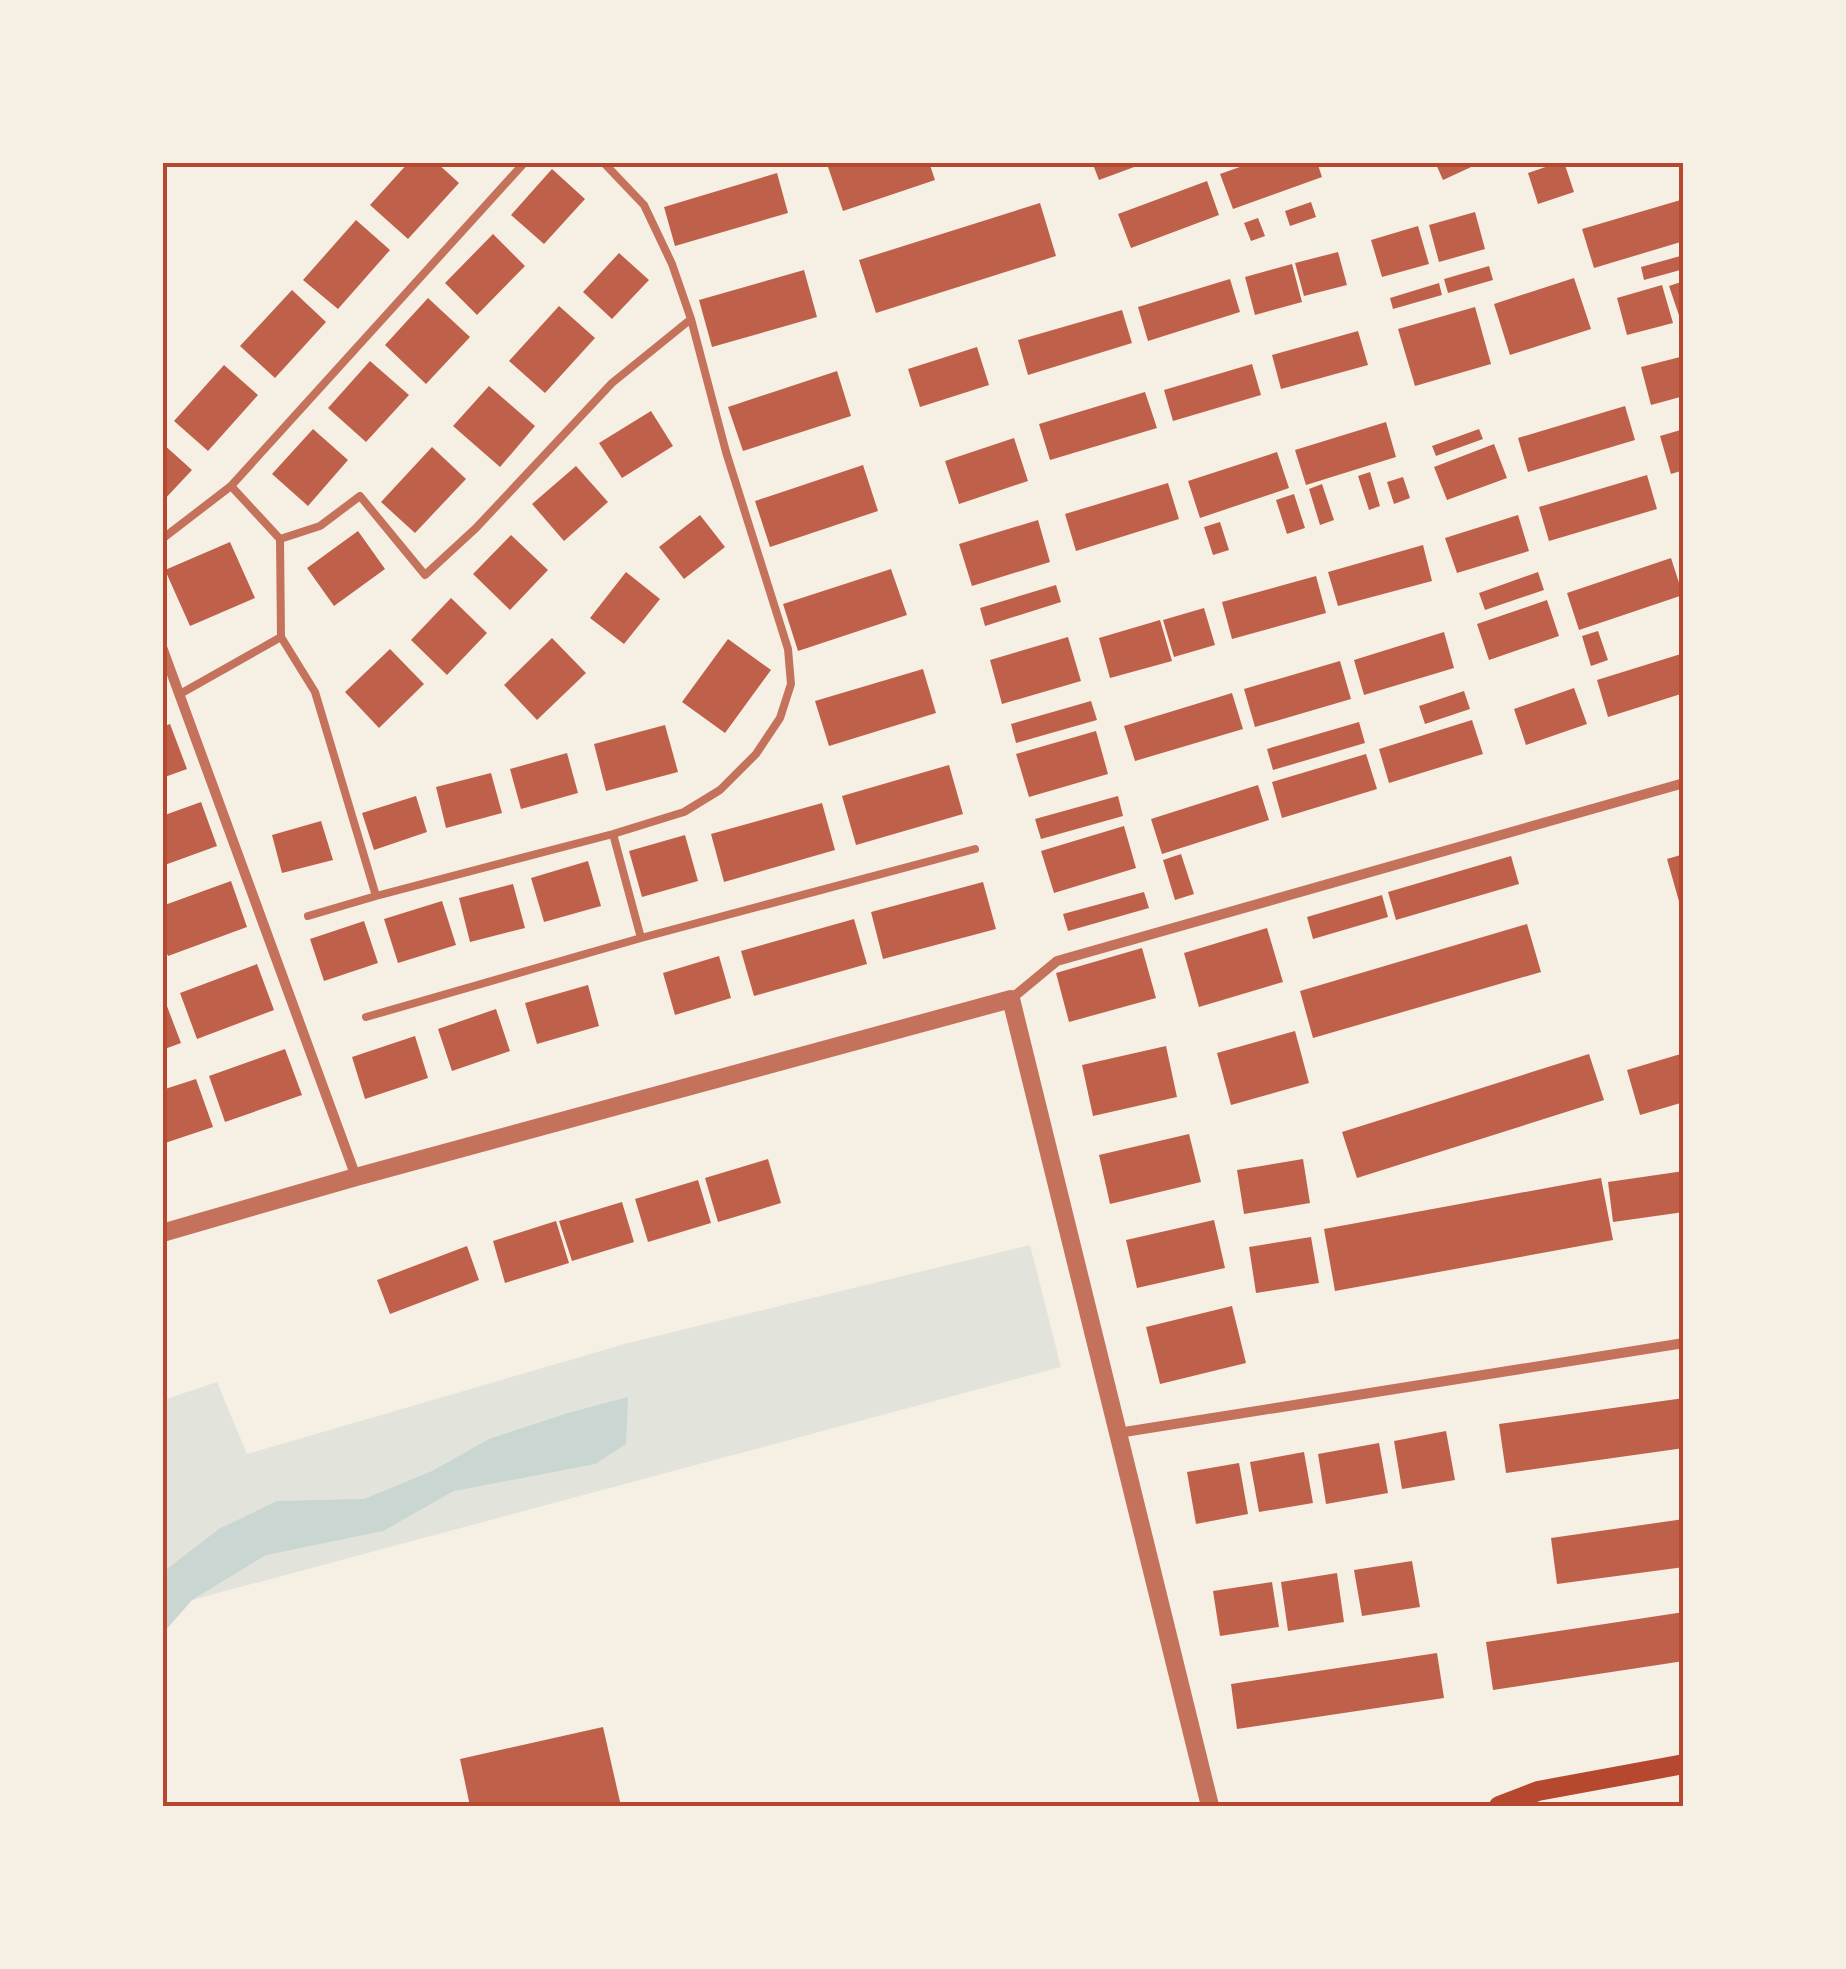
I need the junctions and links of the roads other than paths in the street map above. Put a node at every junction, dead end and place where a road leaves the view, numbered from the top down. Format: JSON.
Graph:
{"nodes":[{"id":1,"x":524,"y":162,"type":"edge"},
{"id":2,"x":603,"y":162,"type":"edge"},
{"id":3,"x":691,"y":319,"type":"junction"},
{"id":4,"x":231,"y":486,"type":"junction"},
{"id":5,"x":280,"y":538,"type":"junction"},
{"id":6,"x":162,"y":540,"type":"edge"},
{"id":7,"x":281,"y":637,"type":"junction"},
{"id":8,"x":162,"y":647,"type":"edge"},
{"id":9,"x":180,"y":694,"type":"junction"},
{"id":10,"x":1684,"y":784,"type":"edge"},
{"id":11,"x":612,"y":834,"type":"junction"},
{"id":12,"x":975,"y":849,"type":"dead end"},
{"id":13,"x":376,"y":896,"type":"junction"},
{"id":14,"x":308,"y":916,"type":"dead end"},
{"id":15,"x":641,"y":938,"type":"junction"},
{"id":16,"x":1011,"y":999,"type":"junction"},
{"id":17,"x":366,"y":1017,"type":"dead end"},
{"id":18,"x":356,"y":1177,"type":"junction"},
{"id":19,"x":162,"y":1233,"type":"edge"},
{"id":20,"x":1684,"y":1342,"type":"edge"},
{"id":21,"x":1118,"y":1433,"type":"junction"},
{"id":22,"x":1684,"y":1764,"type":"edge"},
{"id":23,"x":1210,"y":1806,"type":"edge"},
{"id":24,"x":1499,"y":1806,"type":"edge"}],
"edges":[{"from":1,"to":4,"type":"lane"},
{"from":2,"to":3,"type":"lane"},
{"from":3,"to":5,"type":"lane"},
{"from":3,"to":11,"type":"lane"},
{"from":4,"to":5,"type":"lane"},
{"from":4,"to":6,"type":"lane"},
{"from":5,"to":7,"type":"lane"},
{"from":7,"to":9,"type":"lane"},
{"from":7,"to":13,"type":"lane"},
{"from":8,"to":9,"type":"street"},
{"from":9,"to":18,"type":"street"},
{"from":10,"to":16,"type":"street"},
{"from":11,"to":13,"type":"lane"},
{"from":11,"to":15,"type":"lane"},
{"from":12,"to":15,"type":"lane"},
{"from":13,"to":14,"type":"lane"},
{"from":15,"to":17,"type":"lane"},
{"from":16,"to":18,"type":"street"},
{"from":16,"to":21,"type":"street"},
{"from":18,"to":19,"type":"street"},
{"from":20,"to":21,"type":"street"},
{"from":21,"to":23,"type":"street"},
{"from":22,"to":24,"type":"main road"}]}
